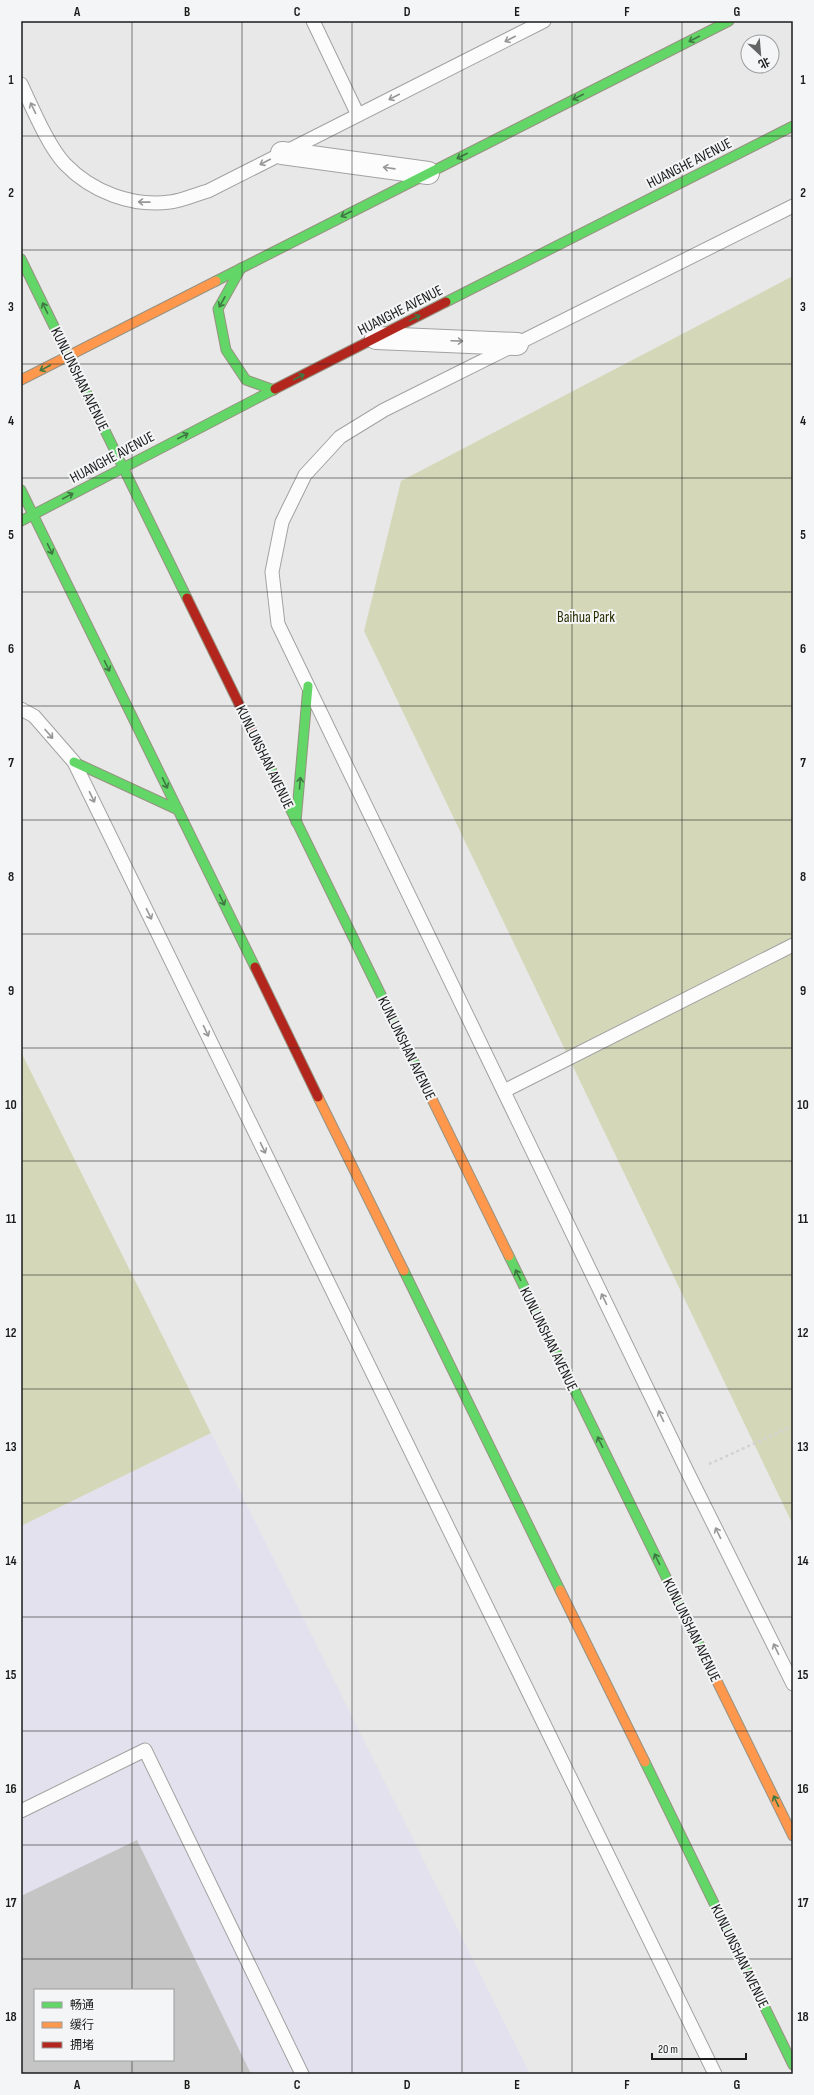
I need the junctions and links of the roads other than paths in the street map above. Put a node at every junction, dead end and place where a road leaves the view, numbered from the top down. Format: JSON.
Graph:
{"nodes":[{"id":1,"x":313,"y":21,"type":"edge"},
{"id":2,"x":544,"y":21,"type":"edge"},
{"id":3,"x":729,"y":21,"type":"edge"},
{"id":4,"x":21,"y":84,"type":"edge"},
{"id":5,"x":358,"y":115,"type":"junction"},
{"id":6,"x":793,"y":126,"type":"edge"},
{"id":7,"x":282,"y":153,"type":"junction"},
{"id":8,"x":428,"y":173,"type":"junction"},
{"id":9,"x":793,"y":206,"type":"edge"},
{"id":10,"x":21,"y":259,"type":"edge"},
{"id":11,"x":241,"y":268,"type":"junction"},
{"id":12,"x":376,"y":338,"type":"junction"},
{"id":13,"x":517,"y":344,"type":"junction"},
{"id":14,"x":68,"y":355,"type":"junction"},
{"id":15,"x":21,"y":380,"type":"edge"},
{"id":16,"x":274,"y":390,"type":"junction"},
{"id":17,"x":122,"y":467,"type":"junction"},
{"id":18,"x":21,"y":490,"type":"edge"},
{"id":19,"x":33,"y":514,"type":"junction"},
{"id":20,"x":21,"y":521,"type":"edge"},
{"id":21,"x":308,"y":686,"type":"junction"},
{"id":22,"x":21,"y":709,"type":"edge"},
{"id":23,"x":74,"y":762,"type":"junction"},
{"id":24,"x":178,"y":810,"type":"junction"},
{"id":25,"x":296,"y":822,"type":"junction"},
{"id":26,"x":793,"y":945,"type":"edge"},
{"id":27,"x":504,"y":1091,"type":"junction"},
{"id":28,"x":793,"y":1684,"type":"edge"},
{"id":29,"x":21,"y":1811,"type":"edge"},
{"id":30,"x":793,"y":1836,"type":"edge"},
{"id":31,"x":793,"y":2065,"type":"edge"},
{"id":32,"x":302,"y":2074,"type":"edge"},
{"id":33,"x":715,"y":2074,"type":"edge"}],
"edges":[{"from":1,"to":5,"type":"lane"},
{"from":2,"to":5,"type":"lane","one_way":true},
{"from":3,"to":8,"type":"main road","one_way":true},
{"from":7,"to":4,"type":"lane","one_way":true},
{"from":5,"to":7,"type":"lane"},
{"from":12,"to":6,"type":"main road","name":"HUANGHE AVENUE","one_way":true},
{"from":8,"to":7,"type":"street","one_way":true},
{"from":8,"to":11,"type":"main road","one_way":true},
{"from":9,"to":13,"type":"lane"},
{"from":14,"to":10,"type":"main road","name":"KUNLUNSHAN AVENUE","one_way":true},
{"from":11,"to":14,"type":"main road"},
{"from":11,"to":16,"type":"main road","one_way":true},
{"from":12,"to":13,"type":"street","one_way":true},
{"from":16,"to":12,"type":"main road","name":"HUANGHE AVENUE","one_way":true},
{"from":13,"to":21,"type":"lane"},
{"from":14,"to":15,"type":"main road","one_way":true},
{"from":14,"to":17,"type":"main road","name":"KUNLUNSHAN AVENUE"},
{"from":17,"to":16,"type":"main road","name":"HUANGHE AVENUE","one_way":true},
{"from":19,"to":17,"type":"main road","name":"HUANGHE AVENUE","one_way":true},
{"from":17,"to":25,"type":"main road","name":"KUNLUNSHAN AVENUE"},
{"from":18,"to":19,"type":"main road","name":"KUNLUNSHAN AVENUE"},
{"from":19,"to":20,"type":"main road","name":"HUANGHE AVENUE"},
{"from":19,"to":24,"type":"main road","name":"KUNLUNSHAN AVENUE","one_way":true},
{"from":25,"to":21,"type":"main road","one_way":true},
{"from":21,"to":27,"type":"lane"},
{"from":22,"to":23,"type":"lane","one_way":true},
{"from":23,"to":24,"type":"main road"},
{"from":23,"to":33,"type":"lane","one_way":true},
{"from":24,"to":31,"type":"main road","name":"KUNLUNSHAN AVENUE","one_way":true},
{"from":30,"to":25,"type":"main road","name":"KUNLUNSHAN AVENUE","one_way":true},
{"from":26,"to":27,"type":"lane"},
{"from":28,"to":27,"type":"lane","one_way":true},
{"from":29,"to":32,"type":"lane"}]}
